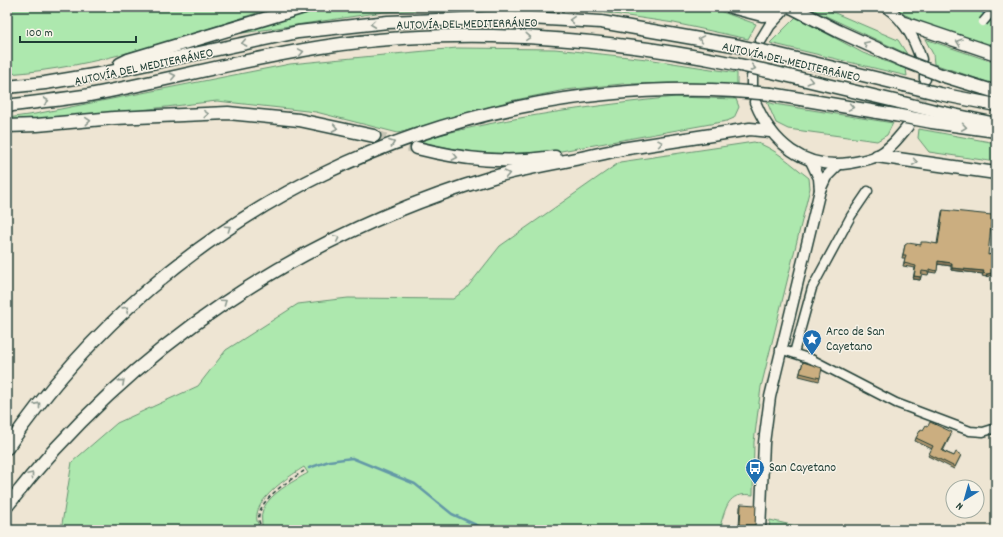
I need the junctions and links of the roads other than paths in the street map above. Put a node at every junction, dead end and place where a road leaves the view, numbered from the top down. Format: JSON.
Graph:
{"nodes":[{"id":1,"x":304,"y":7,"type":"edge"},
{"id":2,"x":731,"y":7,"type":"edge"},
{"id":3,"x":886,"y":7,"type":"edge"},
{"id":4,"x":996,"y":7,"type":"edge"},
{"id":5,"x":785,"y":10,"type":"edge"},
{"id":6,"x":983,"y":22,"type":"dead end"},
{"id":7,"x":904,"y":23,"type":"junction"},
{"id":8,"x":761,"y":40,"type":"tunnel mouth"},
{"id":9,"x":996,"y":54,"type":"edge"},
{"id":10,"x":921,"y":59,"type":"dead end"},
{"id":11,"x":105,"y":73,"type":"junction"},
{"id":12,"x":7,"y":87,"type":"edge"},
{"id":13,"x":996,"y":92,"type":"edge"},
{"id":14,"x":755,"y":102,"type":"dead end"},
{"id":15,"x":996,"y":105,"type":"edge"},
{"id":16,"x":7,"y":106,"type":"edge"},
{"id":17,"x":933,"y":116,"type":"junction"},
{"id":18,"x":996,"y":124,"type":"edge"},
{"id":19,"x":7,"y":126,"type":"edge"},
{"id":20,"x":908,"y":126,"type":"dead end"},
{"id":21,"x":770,"y":131,"type":"junction"},
{"id":22,"x":996,"y":132,"type":"edge"},
{"id":23,"x":374,"y":136,"type":"tunnel mouth"},
{"id":24,"x":418,"y":148,"type":"tunnel mouth"},
{"id":25,"x":621,"y":149,"type":"junction"},
{"id":26,"x":877,"y":156,"type":"junction"},
{"id":27,"x":811,"y":161,"type":"junction"},
{"id":28,"x":838,"y":164,"type":"junction"},
{"id":29,"x":996,"y":173,"type":"edge"},
{"id":30,"x":820,"y":190,"type":"junction"},
{"id":31,"x":868,"y":191,"type":"dead end"},
{"id":32,"x":780,"y":348,"type":"junction"},
{"id":33,"x":794,"y":353,"type":"junction"},
{"id":34,"x":996,"y":428,"type":"edge"},
{"id":35,"x":7,"y":448,"type":"edge"},
{"id":36,"x":7,"y":506,"type":"edge"},
{"id":37,"x":760,"y":530,"type":"edge"}],
"edges":[{"from":1,"to":11,"type":"highway"},
{"from":2,"to":5,"type":"highway"},
{"from":3,"to":7,"type":"main road"},
{"from":4,"to":6,"type":"street","bridge":true},
{"from":5,"to":8,"type":"main road"},
{"from":13,"to":5,"type":"highway","one_way":true,"bridge":true},
{"from":9,"to":7,"type":"highway","one_way":true},
{"from":7,"to":10,"type":"main road"},
{"from":11,"to":12,"type":"highway","name":"AUTOVÍA DEL MEDITERRÁNEO"},
{"from":15,"to":11,"type":"highway","name":"AUTOVÍA DEL MEDITERRÁNEO","one_way":true,"bridge":true},
{"from":14,"to":21,"type":"main road"},
{"from":16,"to":17,"type":"highway","name":"AUTOVÍA DEL MEDITERRÁNEO","one_way":true,"bridge":true},
{"from":17,"to":18,"type":"highway","name":"AUTOVÍA DEL MEDITERRÁNEO"},
{"from":17,"to":22,"type":"highway","one_way":true},
{"from":35,"to":17,"type":"highway","one_way":true,"bridge":true},
{"from":19,"to":23,"type":"highway","one_way":true},
{"from":20,"to":26,"type":"main road"},
{"from":25,"to":21,"type":"highway","one_way":true},
{"from":21,"to":27,"type":"main road"},
{"from":24,"to":25,"type":"highway","one_way":true},
{"from":36,"to":25,"type":"highway","one_way":true},
{"from":26,"to":28,"type":"main road"},
{"from":26,"to":29,"type":"highway","one_way":true},
{"from":27,"to":28,"type":"main road"},
{"from":27,"to":30,"type":"main road"},
{"from":28,"to":30,"type":"main road"},
{"from":30,"to":32,"type":"main road"},
{"from":31,"to":33,"type":"street"},
{"from":32,"to":33,"type":"street"},
{"from":32,"to":37,"type":"main road"},
{"from":33,"to":34,"type":"street"}]}
